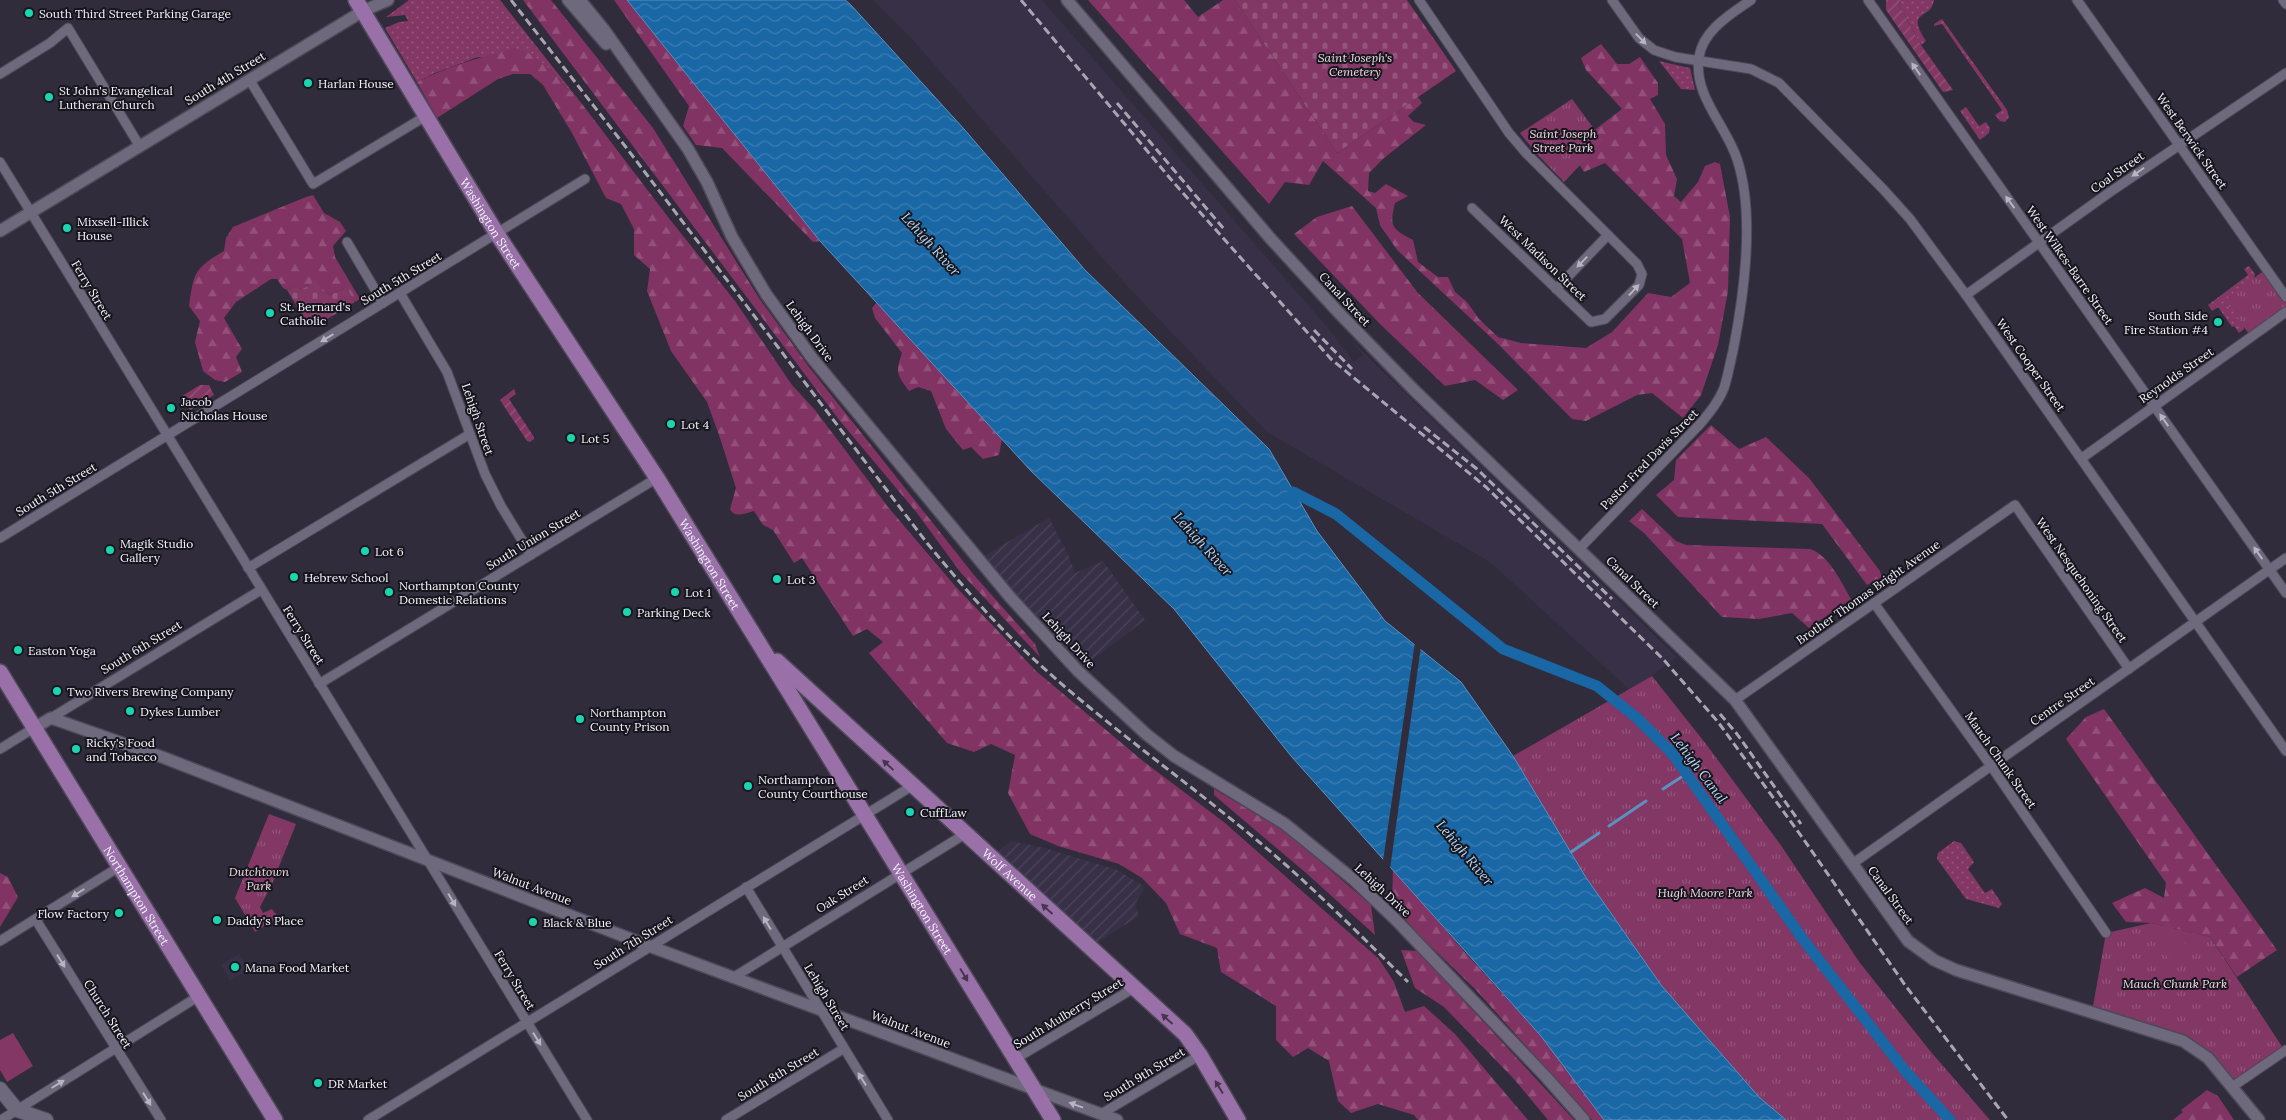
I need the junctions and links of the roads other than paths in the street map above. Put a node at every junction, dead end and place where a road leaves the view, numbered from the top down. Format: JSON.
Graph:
{"nodes":[{"id":1,"x":388,"y":0,"type":"edge"},
{"id":2,"x":568,"y":0,"type":"edge"},
{"id":3,"x":580,"y":0,"type":"edge"},
{"id":4,"x":1067,"y":0,"type":"edge"},
{"id":5,"x":1419,"y":0,"type":"edge"},
{"id":6,"x":1612,"y":0,"type":"edge"},
{"id":7,"x":1751,"y":0,"type":"edge"},
{"id":8,"x":1868,"y":0,"type":"edge"},
{"id":9,"x":2078,"y":0,"type":"edge"},
{"id":10,"x":2283,"y":0,"type":"edge"},
{"id":11,"x":363,"y":4,"type":"edge"},
{"id":12,"x":2286,"y":4,"type":"edge"},
{"id":13,"x":1699,"y":60,"type":"junction"},
{"id":14,"x":2286,"y":72,"type":"edge"},
{"id":15,"x":0,"y":74,"type":"edge"},
{"id":16,"x":249,"y":79,"type":"junction"},
{"id":17,"x":639,"y":81,"type":"junction"},
{"id":18,"x":426,"y":116,"type":"junction"},
{"id":19,"x":2178,"y":144,"type":"junction"},
{"id":20,"x":139,"y":145,"type":"junction"},
{"id":21,"x":0,"y":162,"type":"edge"},
{"id":22,"x":586,"y":179,"type":"dead end"},
{"id":23,"x":1472,"y":208,"type":"dead end"},
{"id":24,"x":30,"y":212,"type":"junction"},
{"id":25,"x":0,"y":230,"type":"edge"},
{"id":26,"x":497,"y":234,"type":"junction"},
{"id":27,"x":1608,"y":235,"type":"junction"},
{"id":28,"x":2039,"y":241,"type":"junction"},
{"id":29,"x":346,"y":242,"type":"dead end"},
{"id":30,"x":1556,"y":289,"type":"junction"},
{"id":31,"x":400,"y":293,"type":"junction"},
{"id":32,"x":1966,"y":295,"type":"junction"},
{"id":33,"x":2286,"y":297,"type":"edge"},
{"id":34,"x":383,"y":303,"type":"junction"},
{"id":35,"x":2286,"y":312,"type":"edge"},
{"id":36,"x":2154,"y":406,"type":"junction"},
{"id":37,"x":470,"y":434,"type":"junction"},
{"id":38,"x":167,"y":436,"type":"junction"},
{"id":39,"x":2082,"y":458,"type":"junction"},
{"id":40,"x":657,"y":478,"type":"junction"},
{"id":41,"x":2015,"y":505,"type":"joint"},
{"id":42,"x":0,"y":538,"type":"edge"},
{"id":43,"x":1579,"y":549,"type":"junction"},
{"id":44,"x":531,"y":554,"type":"junction"},
{"id":45,"x":2286,"y":558,"type":"edge"},
{"id":46,"x":248,"y":568,"type":"junction"},
{"id":47,"x":2270,"y":570,"type":"junction"},
{"id":48,"x":261,"y":590,"type":"junction"},
{"id":49,"x":2286,"y":593,"type":"edge"},
{"id":50,"x":1874,"y":603,"type":"junction"},
{"id":51,"x":2196,"y":622,"type":"junction"},
{"id":52,"x":761,"y":646,"type":"junction"},
{"id":53,"x":2129,"y":669,"type":"junction"},
{"id":54,"x":0,"y":672,"type":"edge"},
{"id":55,"x":319,"y":684,"type":"junction"},
{"id":56,"x":1735,"y":700,"type":"junction"},
{"id":57,"x":828,"y":708,"type":"junction"},
{"id":58,"x":51,"y":718,"type":"junction"},
{"id":59,"x":806,"y":718,"type":"junction"},
{"id":60,"x":34,"y":728,"type":"junction"},
{"id":61,"x":0,"y":749,"type":"edge"},
{"id":62,"x":2286,"y":752,"type":"edge"},
{"id":63,"x":1991,"y":766,"type":"junction"},
{"id":64,"x":912,"y":786,"type":"junction"},
{"id":65,"x":865,"y":814,"type":"junction"},
{"id":66,"x":965,"y":834,"type":"junction"},
{"id":67,"x":426,"y":859,"type":"junction"},
{"id":68,"x":1852,"y":864,"type":"junction"},
{"id":69,"x":119,"y":867,"type":"junction"},
{"id":70,"x":901,"y":873,"type":"junction"},
{"id":71,"x":746,"y":887,"type":"junction"},
{"id":72,"x":36,"y":920,"type":"junction"},
{"id":73,"x":2106,"y":933,"type":"dead end"},
{"id":74,"x":0,"y":941,"type":"edge"},
{"id":75,"x":649,"y":946,"type":"junction"},
{"id":76,"x":782,"y":948,"type":"junction"},
{"id":77,"x":734,"y":977,"type":"junction"},
{"id":78,"x":1134,"y":988,"type":"junction"},
{"id":79,"x":199,"y":996,"type":"junction"},
{"id":80,"x":820,"y":1009,"type":"junction"},
{"id":81,"x":527,"y":1023,"type":"junction"},
{"id":82,"x":115,"y":1049,"type":"junction"},
{"id":83,"x":843,"y":1049,"type":"junction"},
{"id":84,"x":2286,"y":1050,"type":"edge"},
{"id":85,"x":1200,"y":1055,"type":"junction"},
{"id":86,"x":1015,"y":1059,"type":"junction"},
{"id":87,"x":2232,"y":1087,"type":"junction"},
{"id":88,"x":0,"y":1090,"type":"edge"},
{"id":89,"x":1034,"y":1090,"type":"junction"},
{"id":90,"x":1101,"y":1114,"type":"junction"},
{"id":91,"x":20,"y":1115,"type":"edge"},
{"id":92,"x":0,"y":1120,"type":"edge"},
{"id":93,"x":46,"y":1120,"type":"edge"},
{"id":94,"x":160,"y":1120,"type":"edge"},
{"id":95,"x":275,"y":1120,"type":"edge"},
{"id":96,"x":368,"y":1120,"type":"edge"},
{"id":97,"x":587,"y":1120,"type":"edge"},
{"id":98,"x":726,"y":1120,"type":"edge"},
{"id":99,"x":888,"y":1120,"type":"edge"},
{"id":100,"x":1052,"y":1120,"type":"edge"},
{"id":101,"x":1117,"y":1120,"type":"edge"},
{"id":102,"x":1238,"y":1120,"type":"edge"},
{"id":103,"x":1584,"y":1120,"type":"edge"},
{"id":104,"x":2259,"y":1120,"type":"edge"}],
"edges":[{"from":1,"to":11,"type":"street"},
{"from":2,"to":17,"type":"street","name":"Lehigh Drive"},
{"from":3,"to":17,"type":"street","name":"Lehigh Drive"},
{"from":4,"to":43,"type":"street","name":"Canal Street"},
{"from":5,"to":27,"type":"street"},
{"from":6,"to":13,"type":"street","one_way":true},
{"from":7,"to":13,"type":"street"},
{"from":28,"to":8,"type":"street","name":"West Wilkes-Barre Street","one_way":true},
{"from":9,"to":19,"type":"street","name":"West Berwick Street"},
{"from":10,"to":12,"type":"street"},
{"from":11,"to":16,"type":"street","name":"South 4th Street"},
{"from":11,"to":18,"type":"main road","name":"Washington Street"},
{"from":13,"to":32,"type":"street","name":"West Cooper Street"},
{"from":13,"to":43,"type":"street","name":"Pastor Fred Davis Street"},
{"from":14,"to":19,"type":"street","name":"Coal Street"},
{"from":15,"to":20,"type":"street"},
{"from":16,"to":18,"type":"street"},
{"from":16,"to":20,"type":"street","name":"South 4th Street"},
{"from":17,"to":103,"type":"street","name":"Lehigh Drive"},
{"from":18,"to":26,"type":"main road","name":"Washington Street"},
{"from":19,"to":28,"type":"street","name":"Coal Street","one_way":true},
{"from":19,"to":33,"type":"street","name":"West Berwick Street"},
{"from":20,"to":24,"type":"street","name":"South 4th Street"},
{"from":21,"to":24,"type":"street","name":"Ferry Street"},
{"from":22,"to":26,"type":"street","name":"South 5th Street"},
{"from":23,"to":30,"type":"street","name":"West Madison Street"},
{"from":24,"to":25,"type":"street","name":"South 4th Street"},
{"from":24,"to":38,"type":"street","name":"Ferry Street"},
{"from":26,"to":31,"type":"street","name":"South 5th Street"},
{"from":26,"to":40,"type":"main road","name":"Washington Street"},
{"from":27,"to":30,"type":"street","one_way":true},
{"from":30,"to":27,"type":"street","name":"West Madison Street","one_way":true},
{"from":28,"to":32,"type":"street","name":"Coal Street"},
{"from":28,"to":36,"type":"street","name":"West Wilkes-Barre Street"},
{"from":29,"to":34,"type":"street"},
{"from":31,"to":34,"type":"street","name":"South 5th Street"},
{"from":31,"to":37,"type":"street","name":"Lehigh Street"},
{"from":32,"to":39,"type":"street","name":"West Cooper Street"},
{"from":34,"to":38,"type":"street","name":"South 5th Street","one_way":true},
{"from":35,"to":36,"type":"street","name":"Reynolds Street"},
{"from":36,"to":39,"type":"street","name":"Reynolds Street"},
{"from":47,"to":36,"type":"street","name":"West Wilkes-Barre Street","one_way":true},
{"from":37,"to":44,"type":"street","name":"Lehigh Street"},
{"from":37,"to":46,"type":"street"},
{"from":38,"to":42,"type":"street","name":"South 5th Street"},
{"from":38,"to":46,"type":"street","name":"Ferry Street"},
{"from":39,"to":51,"type":"street","name":"West Cooper Street"},
{"from":40,"to":44,"type":"street","name":"South Union Street"},
{"from":40,"to":52,"type":"main road","name":"Washington Street"},
{"from":41,"to":50,"type":"street","name":"Brother Thomas Bright Avenue"},
{"from":41,"to":53,"type":"street","name":"West Nesquehoning Street"},
{"from":43,"to":56,"type":"street","name":"Canal Street"},
{"from":44,"to":55,"type":"street","name":"South Union Street"},
{"from":45,"to":47,"type":"street","name":"Centre Street"},
{"from":46,"to":48,"type":"street","name":"Ferry Street"},
{"from":47,"to":49,"type":"street","name":"West Wilkes-Barre Street"},
{"from":47,"to":51,"type":"street","name":"Centre Street"},
{"from":48,"to":55,"type":"street","name":"Ferry Street"},
{"from":48,"to":58,"type":"street","name":"South 6th Street"},
{"from":50,"to":56,"type":"street","name":"Brother Thomas Bright Avenue"},
{"from":50,"to":63,"type":"street","name":"Mauch Chunk Street"},
{"from":51,"to":53,"type":"street","name":"Centre Street"},
{"from":51,"to":62,"type":"street","name":"West Cooper Street"},
{"from":52,"to":57,"type":"main road","name":"Wolf Avenue"},
{"from":52,"to":59,"type":"main road","name":"Washington Street"},
{"from":53,"to":63,"type":"street","name":"Centre Street"},
{"from":54,"to":60,"type":"main road","name":"Northampton Street"},
{"from":55,"to":67,"type":"street","name":"Ferry Street"},
{"from":56,"to":68,"type":"street","name":"Canal Street"},
{"from":57,"to":59,"type":"main road"},
{"from":64,"to":57,"type":"main road","name":"Wolf Avenue","one_way":true},
{"from":58,"to":60,"type":"street","name":"South 6th Street"},
{"from":58,"to":67,"type":"street","name":"Walnut Avenue"},
{"from":59,"to":65,"type":"main road","name":"Washington Street"},
{"from":60,"to":61,"type":"street"},
{"from":60,"to":69,"type":"main road","name":"Northampton Street"},
{"from":63,"to":68,"type":"street","name":"Centre Street"},
{"from":63,"to":73,"type":"street","name":"Mauch Chunk Street"},
{"from":64,"to":65,"type":"street","name":"South 7th Street"},
{"from":64,"to":66,"type":"main road","name":"Wolf Avenue"},
{"from":65,"to":70,"type":"main road","name":"Washington Street"},
{"from":65,"to":71,"type":"street","name":"South 7th Street"},
{"from":66,"to":70,"type":"street","name":"Oak Street"},
{"from":78,"to":66,"type":"main road","name":"Wolf Avenue","one_way":true},
{"from":67,"to":75,"type":"street","name":"Walnut Avenue"},
{"from":67,"to":81,"type":"street","name":"Ferry Street","one_way":true},
{"from":68,"to":87,"type":"street","name":"Canal Street"},
{"from":69,"to":72,"type":"street","one_way":true},
{"from":69,"to":79,"type":"main road","name":"Northampton Street"},
{"from":70,"to":76,"type":"street","name":"Oak Street"},
{"from":70,"to":86,"type":"main road","name":"Washington Street","one_way":true},
{"from":71,"to":75,"type":"street","name":"South 7th Street"},
{"from":76,"to":71,"type":"street","name":"Lehigh Street","one_way":true},
{"from":72,"to":74,"type":"street"},
{"from":72,"to":82,"type":"street","name":"Church Street","one_way":true},
{"from":75,"to":77,"type":"street","name":"Walnut Avenue"},
{"from":75,"to":81,"type":"street","name":"South 7th Street"},
{"from":76,"to":77,"type":"street","name":"Oak Street"},
{"from":76,"to":80,"type":"street","name":"Lehigh Street"},
{"from":77,"to":80,"type":"street","name":"Walnut Avenue"},
{"from":85,"to":78,"type":"main road","name":"Wolf Avenue","one_way":true},
{"from":78,"to":86,"type":"street","name":"South Mulberry Street"},
{"from":79,"to":82,"type":"street"},
{"from":79,"to":95,"type":"main road","name":"Northampton Street"},
{"from":80,"to":83,"type":"street","name":"Lehigh Street"},
{"from":80,"to":89,"type":"street","name":"Walnut Avenue"},
{"from":81,"to":96,"type":"street","name":"South 7th Street"},
{"from":81,"to":97,"type":"street","name":"Ferry Street","one_way":true},
{"from":91,"to":82,"type":"street","one_way":true},
{"from":82,"to":94,"type":"street","name":"Church Street","one_way":true},
{"from":83,"to":98,"type":"street","name":"South 8th Street"},
{"from":99,"to":83,"type":"street","name":"Lehigh Street","one_way":true},
{"from":84,"to":87,"type":"street"},
{"from":85,"to":90,"type":"street","name":"South 9th Street"},
{"from":102,"to":85,"type":"main road","name":"Wolf Avenue","one_way":true},
{"from":86,"to":89,"type":"main road","name":"Washington Street"},
{"from":87,"to":104,"type":"street","name":"Canal Street"},
{"from":88,"to":91,"type":"main road"},
{"from":90,"to":89,"type":"street","name":"Walnut Avenue","one_way":true},
{"from":89,"to":100,"type":"main road","name":"Washington Street"},
{"from":90,"to":101,"type":"street","name":"Walnut Avenue"},
{"from":91,"to":92,"type":"street"},
{"from":91,"to":93,"type":"main road"}]}
